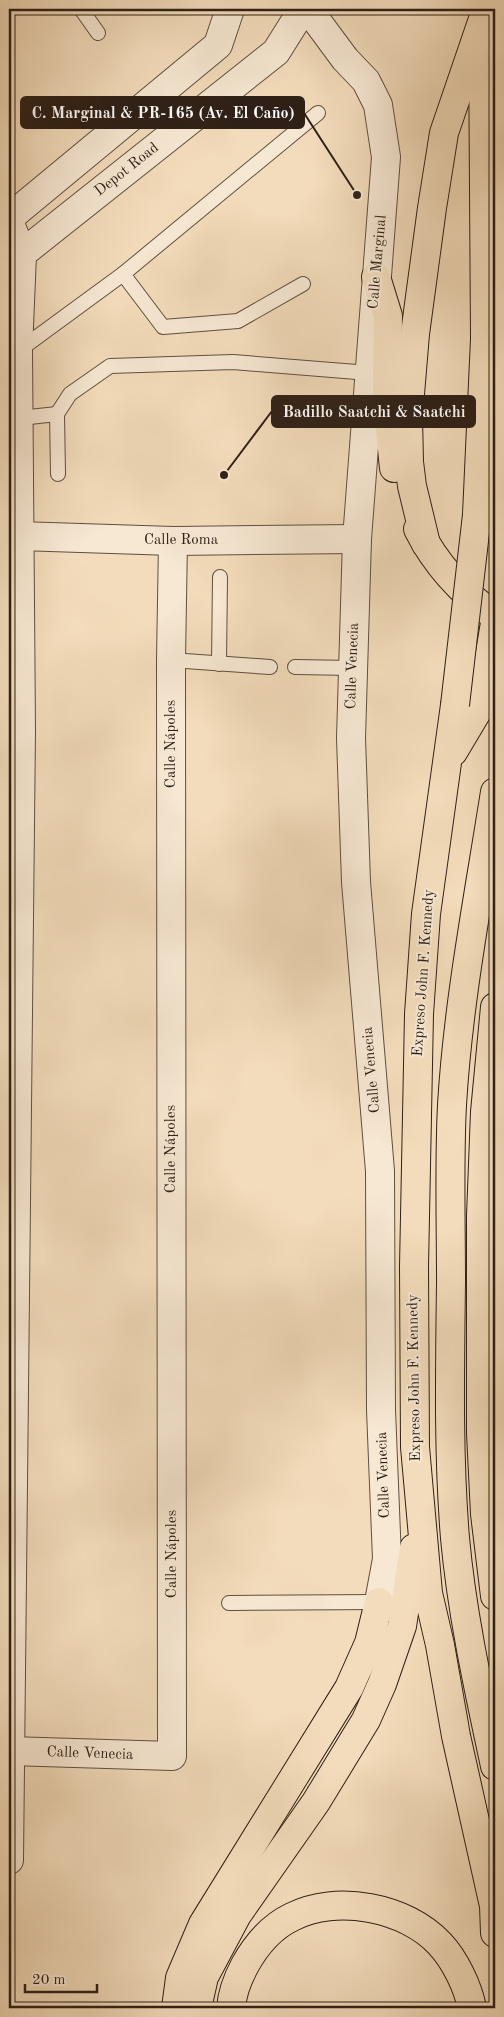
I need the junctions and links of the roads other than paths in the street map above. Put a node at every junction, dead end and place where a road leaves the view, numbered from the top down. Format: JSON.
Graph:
{"nodes":[{"id":1,"x":80,"y":9,"type":"edge"},
{"id":2,"x":230,"y":9,"type":"edge"},
{"id":3,"x":304,"y":9,"type":"edge"},
{"id":4,"x":308,"y":9,"type":"edge"},
{"id":5,"x":483,"y":14,"type":"edge"},
{"id":6,"x":98,"y":33,"type":"dead end"},
{"id":7,"x":318,"y":113,"type":"dead end"},
{"id":8,"x":9,"y":219,"type":"edge"},
{"id":9,"x":15,"y":259,"type":"edge"},
{"id":10,"x":122,"y":274,"type":"junction"},
{"id":11,"x":376,"y":277,"type":"junction"},
{"id":12,"x":303,"y":284,"type":"dead end"},
{"id":13,"x":18,"y":352,"type":"junction"},
{"id":14,"x":369,"y":372,"type":"junction"},
{"id":15,"x":57,"y":414,"type":"junction"},
{"id":16,"x":20,"y":418,"type":"junction"},
{"id":17,"x":58,"y":474,"type":"dead end"},
{"id":18,"x":357,"y":539,"type":"junction"},
{"id":19,"x":14,"y":540,"type":"edge"},
{"id":20,"x":173,"y":541,"type":"junction"},
{"id":21,"x":426,"y":544,"type":"junction"},
{"id":22,"x":220,"y":577,"type":"dead end"},
{"id":23,"x":495,"y":616,"type":"edge"},
{"id":24,"x":495,"y":623,"type":"edge"},
{"id":25,"x":171,"y":660,"type":"junction"},
{"id":26,"x":219,"y":664,"type":"junction"},
{"id":27,"x":270,"y":667,"type":"dead end"},
{"id":28,"x":295,"y":667,"type":"dead end"},
{"id":29,"x":353,"y":668,"type":"junction"},
{"id":30,"x":468,"y":705,"type":"junction"},
{"id":31,"x":495,"y":792,"type":"edge"},
{"id":32,"x":495,"y":1007,"type":"edge"},
{"id":33,"x":421,"y":1514,"type":"junction"},
{"id":34,"x":495,"y":1596,"type":"edge"},
{"id":35,"x":379,"y":1602,"type":"junction"},
{"id":36,"x":229,"y":1603,"type":"dead end"},
{"id":37,"x":10,"y":1751,"type":"edge"},
{"id":38,"x":172,"y":1756,"type":"joint"},
{"id":39,"x":495,"y":1766,"type":"edge"},
{"id":40,"x":9,"y":1860,"type":"edge"},
{"id":41,"x":495,"y":1933,"type":"edge"},
{"id":42,"x":176,"y":2008,"type":"edge"},
{"id":43,"x":197,"y":2008,"type":"edge"},
{"id":44,"x":230,"y":2008,"type":"edge"},
{"id":45,"x":472,"y":2008,"type":"edge"}],
"edges":[{"from":1,"to":6,"type":"lane"},
{"from":2,"to":8,"type":"street"},
{"from":3,"to":9,"type":"street","name":"Depot Road"},
{"from":4,"to":11,"type":"street","name":"Calle Marginal"},
{"from":5,"to":21,"type":"highway"},
{"from":5,"to":30,"type":"highway","name":"Expreso John F. Kennedy","bridge":true},
{"from":7,"to":10,"type":"lane"},
{"from":8,"to":9,"type":"street"},
{"from":9,"to":13,"type":"street"},
{"from":10,"to":12,"type":"lane"},
{"from":10,"to":13,"type":"lane"},
{"from":11,"to":14,"type":"street","name":"Calle Marginal"},
{"from":11,"to":21,"type":"highway"},
{"from":13,"to":16,"type":"street"},
{"from":14,"to":15,"type":"lane"},
{"from":14,"to":18,"type":"street","name":"Calle Marginal"},
{"from":15,"to":16,"type":"lane"},
{"from":15,"to":17,"type":"lane"},
{"from":16,"to":19,"type":"street"},
{"from":18,"to":20,"type":"street","name":"Calle Roma"},
{"from":18,"to":29,"type":"street","name":"Calle Venecia"},
{"from":19,"to":20,"type":"street","name":"Calle Roma"},
{"from":19,"to":37,"type":"street"},
{"from":20,"to":25,"type":"street","name":"Calle Nápoles"},
{"from":21,"to":23,"type":"highway"},
{"from":22,"to":26,"type":"lane"},
{"from":24,"to":30,"type":"highway"},
{"from":25,"to":26,"type":"lane"},
{"from":25,"to":38,"type":"street","name":"Calle Nápoles"},
{"from":26,"to":27,"type":"lane"},
{"from":28,"to":29,"type":"lane"},
{"from":29,"to":35,"type":"street","name":"Calle Venecia"},
{"from":30,"to":33,"type":"highway","name":"Expreso John F. Kennedy"},
{"from":31,"to":39,"type":"highway"},
{"from":32,"to":34,"type":"highway"},
{"from":33,"to":41,"type":"highway","name":"Expreso John F. Kennedy"},
{"from":33,"to":43,"type":"highway"},
{"from":35,"to":36,"type":"lane"},
{"from":35,"to":42,"type":"highway"},
{"from":37,"to":38,"type":"street","name":"Calle Venecia"},
{"from":37,"to":40,"type":"street"},
{"from":44,"to":45,"type":"highway"}]}
